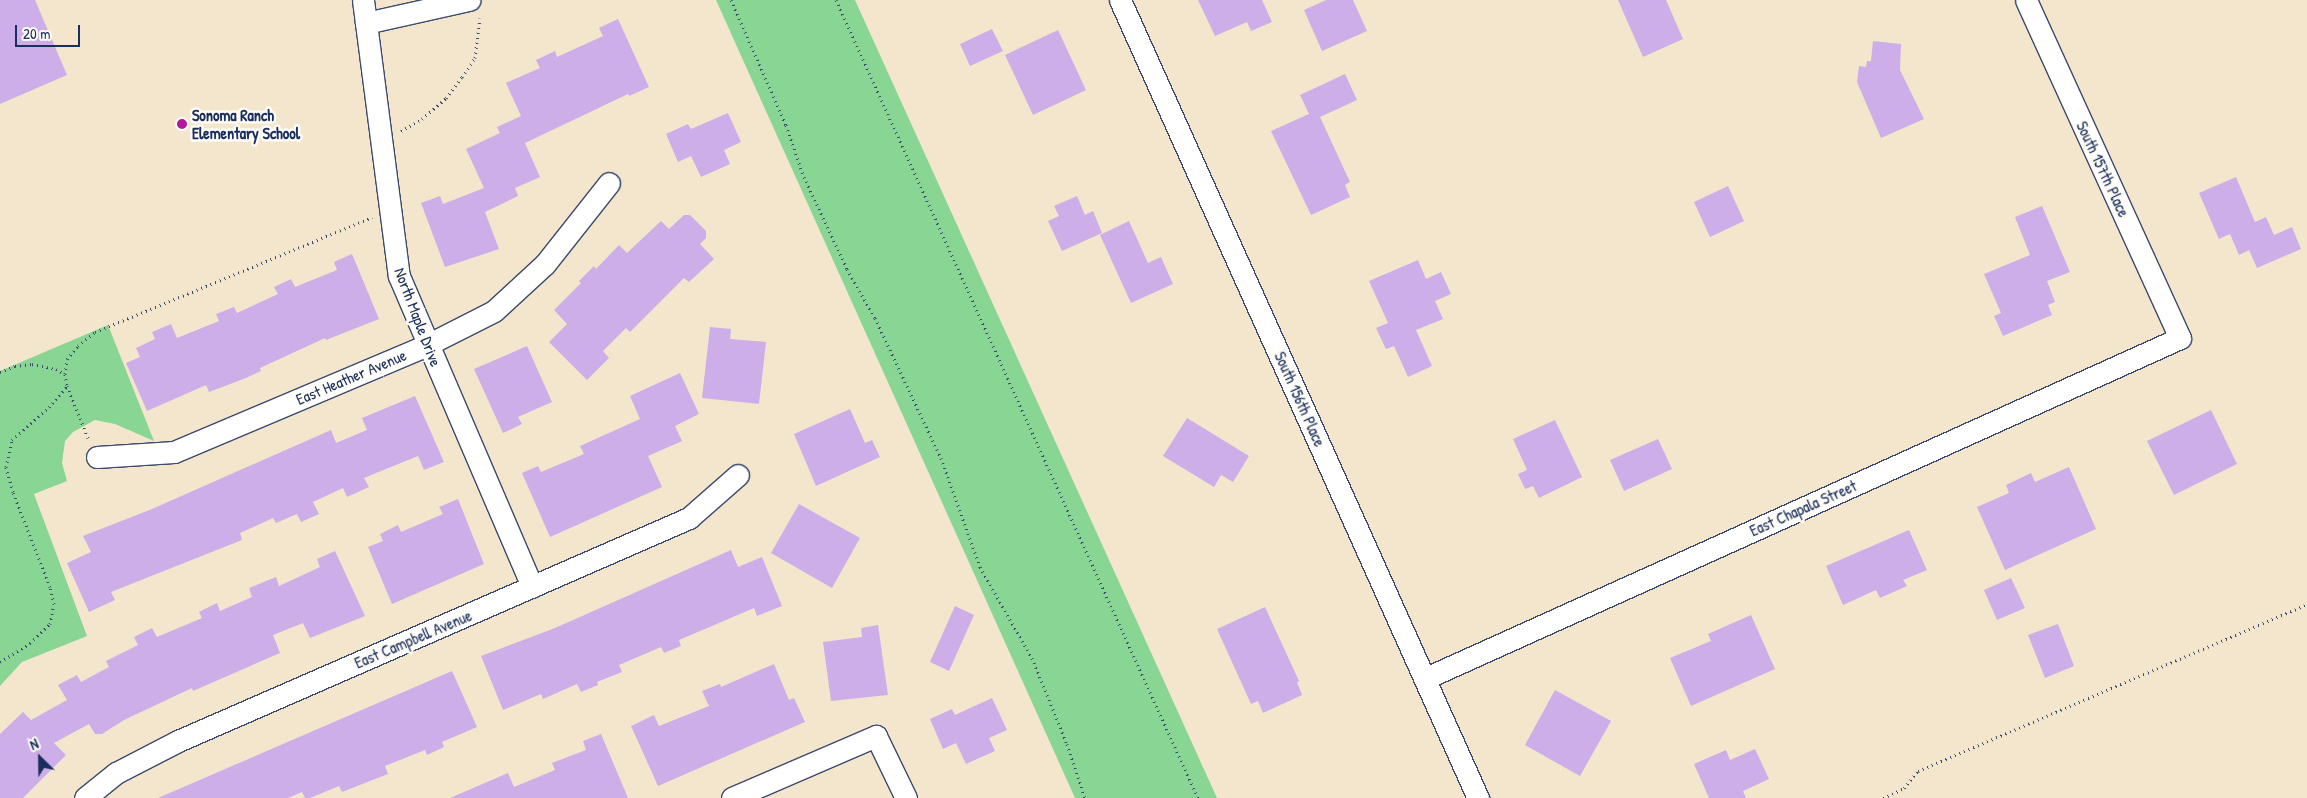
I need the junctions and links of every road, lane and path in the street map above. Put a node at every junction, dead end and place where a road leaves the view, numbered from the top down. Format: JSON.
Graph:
{"nodes":[{"id":1,"x":363,"y":0,"type":"edge"},
{"id":2,"x":731,"y":0,"type":"edge"},
{"id":3,"x":836,"y":0,"type":"edge"},
{"id":4,"x":1120,"y":0,"type":"edge"},
{"id":5,"x":2026,"y":0,"type":"edge"},
{"id":6,"x":475,"y":8,"type":"edge"},
{"id":7,"x":366,"y":24,"type":"junction"},
{"id":8,"x":381,"y":139,"type":"junction"},
{"id":9,"x":609,"y":184,"type":"dead end"},
{"id":10,"x":391,"y":211,"type":"junction"},
{"id":11,"x":2180,"y":338,"type":"joint"},
{"id":12,"x":427,"y":345,"type":"junction"},
{"id":13,"x":0,"y":372,"type":"edge"},
{"id":14,"x":65,"y":374,"type":"junction"},
{"id":15,"x":67,"y":386,"type":"junction"},
{"id":16,"x":97,"y":457,"type":"joint"},
{"id":17,"x":738,"y":475,"type":"dead end"},
{"id":18,"x":532,"y":587,"type":"junction"},
{"id":19,"x":2307,"y":604,"type":"edge"},
{"id":20,"x":0,"y":662,"type":"edge"},
{"id":21,"x":1426,"y":678,"type":"junction"},
{"id":22,"x":85,"y":798,"type":"edge"},
{"id":23,"x":732,"y":798,"type":"edge"},
{"id":24,"x":906,"y":798,"type":"edge"},
{"id":25,"x":1084,"y":798,"type":"edge"},
{"id":26,"x":1198,"y":798,"type":"edge"},
{"id":27,"x":1478,"y":798,"type":"edge"},
{"id":28,"x":1883,"y":798,"type":"edge"}],
"edges":[{"from":1,"to":7,"type":"street","name":"North Maple Drive"},
{"from":2,"to":25,"type":"path"},
{"from":3,"to":26,"type":"path"},
{"from":4,"to":21,"type":"street","name":"South 156th Place"},
{"from":5,"to":11,"type":"street","name":"South 157th Place"},
{"from":6,"to":7,"type":"street"},
{"from":6,"to":8,"type":"path"},
{"from":7,"to":8,"type":"street","name":"North Maple Drive"},
{"from":8,"to":10,"type":"street","name":"North Maple Drive"},
{"from":9,"to":12,"type":"street","name":"East Heather Avenue"},
{"from":10,"to":12,"type":"street","name":"North Maple Drive"},
{"from":10,"to":14,"type":"path"},
{"from":11,"to":21,"type":"street","name":"East Chapala Street"},
{"from":12,"to":16,"type":"street","name":"East Heather Avenue"},
{"from":12,"to":18,"type":"street","name":"North Maple Drive"},
{"from":13,"to":14,"type":"path"},
{"from":14,"to":15,"type":"path"},
{"from":15,"to":16,"type":"path"},
{"from":15,"to":20,"type":"path"},
{"from":17,"to":18,"type":"street","name":"East Campbell Avenue"},
{"from":18,"to":22,"type":"street","name":"East Campbell Avenue"},
{"from":19,"to":28,"type":"path"},
{"from":21,"to":27,"type":"street","name":"South 156th Place"},
{"from":23,"to":24,"type":"street"}]}
